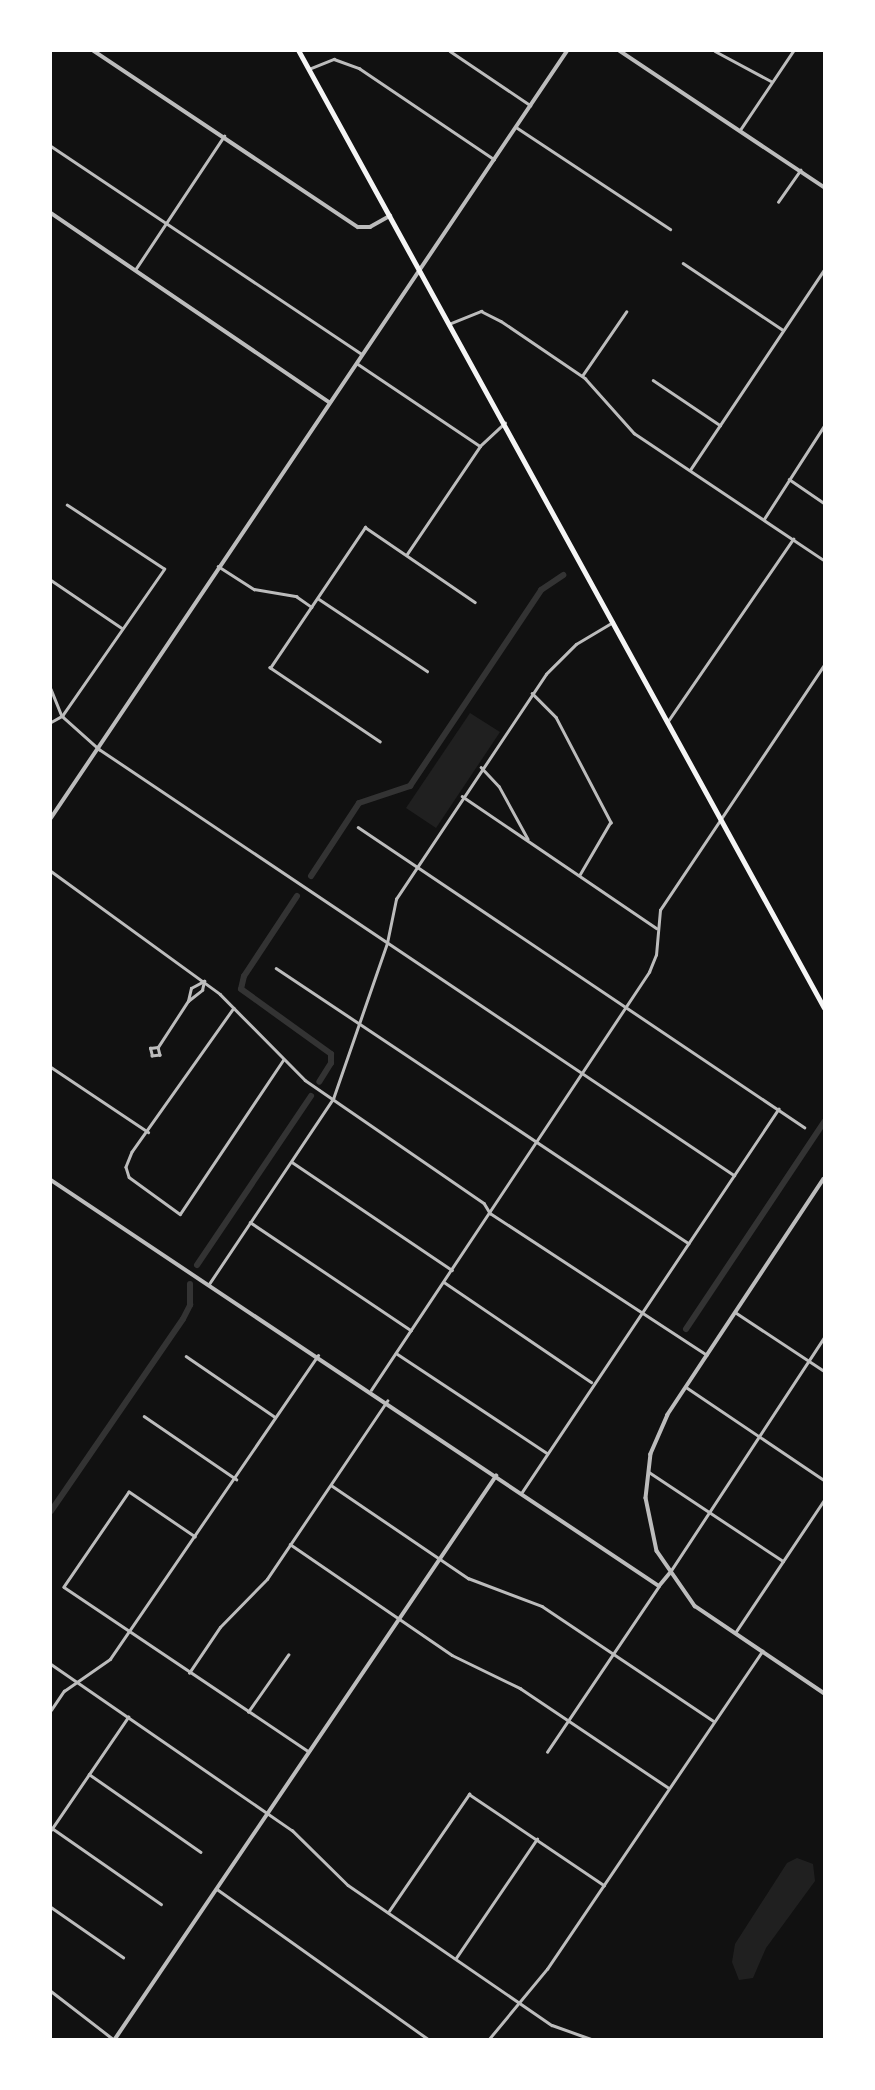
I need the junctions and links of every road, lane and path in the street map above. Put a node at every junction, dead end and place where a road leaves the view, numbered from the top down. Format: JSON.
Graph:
{"nodes":[{"id":1,"x":94,"y":51,"type":"edge"},
{"id":2,"x":299,"y":51,"type":"edge"},
{"id":3,"x":450,"y":51,"type":"edge"},
{"id":4,"x":566,"y":51,"type":"edge"},
{"id":5,"x":620,"y":51,"type":"edge"},
{"id":6,"x":715,"y":51,"type":"edge"},
{"id":7,"x":793,"y":51,"type":"edge"},
{"id":8,"x":309,"y":69,"type":"junction"},
{"id":9,"x":772,"y":82,"type":"junction"},
{"id":10,"x":530,"y":105,"type":"junction"},
{"id":11,"x":516,"y":127,"type":"junction"},
{"id":12,"x":740,"y":131,"type":"junction"},
{"id":13,"x":224,"y":136,"type":"junction"},
{"id":14,"x":51,"y":146,"type":"edge"},
{"id":15,"x":494,"y":159,"type":"junction"},
{"id":16,"x":800,"y":170,"type":"junction"},
{"id":17,"x":824,"y":187,"type":"edge"},
{"id":18,"x":778,"y":202,"type":"dead end"},
{"id":19,"x":51,"y":213,"type":"edge"},
{"id":20,"x":390,"y":216,"type":"junction"},
{"id":21,"x":166,"y":223,"type":"junction"},
{"id":22,"x":670,"y":229,"type":"dead end"},
{"id":23,"x":683,"y":263,"type":"dead end"},
{"id":24,"x":135,"y":270,"type":"junction"},
{"id":25,"x":421,"y":270,"type":"junction"},
{"id":26,"x":824,"y":270,"type":"edge"},
{"id":27,"x":626,"y":312,"type":"dead end"},
{"id":28,"x":448,"y":325,"type":"junction"},
{"id":29,"x":783,"y":330,"type":"junction"},
{"id":30,"x":362,"y":354,"type":"junction"},
{"id":31,"x":356,"y":363,"type":"junction"},
{"id":32,"x":582,"y":376,"type":"junction"},
{"id":33,"x":653,"y":380,"type":"dead end"},
{"id":34,"x":329,"y":401,"type":"junction"},
{"id":35,"x":505,"y":423,"type":"junction"},
{"id":36,"x":720,"y":425,"type":"junction"},
{"id":37,"x":824,"y":426,"type":"edge"},
{"id":38,"x":480,"y":446,"type":"junction"},
{"id":39,"x":690,"y":470,"type":"junction"},
{"id":40,"x":789,"y":479,"type":"junction"},
{"id":41,"x":824,"y":503,"type":"edge"},
{"id":42,"x":67,"y":505,"type":"dead end"},
{"id":43,"x":764,"y":519,"type":"junction"},
{"id":44,"x":793,"y":539,"type":"junction"},
{"id":45,"x":406,"y":555,"type":"junction"},
{"id":46,"x":824,"y":560,"type":"edge"},
{"id":47,"x":218,"y":566,"type":"junction"},
{"id":48,"x":51,"y":580,"type":"edge"},
{"id":49,"x":318,"y":599,"type":"junction"},
{"id":50,"x":475,"y":602,"type":"dead end"},
{"id":51,"x":312,"y":607,"type":"junction"},
{"id":52,"x":613,"y":622,"type":"junction"},
{"id":53,"x":121,"y":628,"type":"junction"},
{"id":54,"x":824,"y":665,"type":"edge"},
{"id":55,"x":427,"y":671,"type":"dead end"},
{"id":56,"x":822,"y":671,"type":"edge"},
{"id":57,"x":51,"y":689,"type":"edge"},
{"id":58,"x":532,"y":693,"type":"junction"},
{"id":59,"x":62,"y":716,"type":"junction"},
{"id":60,"x":668,"y":721,"type":"junction"},
{"id":61,"x":51,"y":722,"type":"edge"},
{"id":62,"x":380,"y":742,"type":"dead end"},
{"id":63,"x":99,"y":749,"type":"junction"},
{"id":64,"x":481,"y":767,"type":"junction"},
{"id":65,"x":461,"y":795,"type":"junction"},
{"id":66,"x":722,"y":817,"type":"junction"},
{"id":67,"x":51,"y":818,"type":"edge"},
{"id":68,"x":358,"y":827,"type":"dead end"},
{"id":69,"x":530,"y":841,"type":"junction"},
{"id":70,"x":417,"y":865,"type":"junction"},
{"id":71,"x":51,"y":871,"type":"edge"},
{"id":72,"x":580,"y":875,"type":"junction"},
{"id":73,"x":656,"y":928,"type":"junction"},
{"id":74,"x":387,"y":943,"type":"junction"},
{"id":75,"x":276,"y":968,"type":"dead end"},
{"id":76,"x":204,"y":981,"type":"junction"},
{"id":77,"x":188,"y":1001,"type":"junction"},
{"id":78,"x":234,"y":1007,"type":"junction"},
{"id":79,"x":626,"y":1007,"type":"junction"},
{"id":80,"x":824,"y":1007,"type":"edge"},
{"id":81,"x":358,"y":1022,"type":"junction"},
{"id":82,"x":158,"y":1047,"type":"dead end"},
{"id":83,"x":283,"y":1060,"type":"junction"},
{"id":84,"x":51,"y":1067,"type":"edge"},
{"id":85,"x":583,"y":1073,"type":"junction"},
{"id":86,"x":333,"y":1100,"type":"junction"},
{"id":87,"x":778,"y":1109,"type":"junction"},
{"id":88,"x":804,"y":1127,"type":"dead end"},
{"id":89,"x":148,"y":1132,"type":"junction"},
{"id":90,"x":537,"y":1143,"type":"junction"},
{"id":91,"x":292,"y":1162,"type":"junction"},
{"id":92,"x":734,"y":1175,"type":"junction"},
{"id":93,"x":824,"y":1179,"type":"edge"},
{"id":94,"x":51,"y":1180,"type":"edge"},
{"id":95,"x":490,"y":1213,"type":"junction"},
{"id":96,"x":250,"y":1222,"type":"junction"},
{"id":97,"x":689,"y":1243,"type":"junction"},
{"id":98,"x":452,"y":1270,"type":"junction"},
{"id":99,"x":444,"y":1282,"type":"junction"},
{"id":100,"x":209,"y":1284,"type":"junction"},
{"id":101,"x":735,"y":1312,"type":"junction"},
{"id":102,"x":640,"y":1313,"type":"junction"},
{"id":103,"x":411,"y":1330,"type":"junction"},
{"id":104,"x":824,"y":1338,"type":"edge"},
{"id":105,"x":396,"y":1353,"type":"junction"},
{"id":106,"x":318,"y":1355,"type":"junction"},
{"id":107,"x":707,"y":1355,"type":"junction"},
{"id":108,"x":186,"y":1356,"type":"dead end"},
{"id":109,"x":809,"y":1361,"type":"junction"},
{"id":110,"x":824,"y":1371,"type":"edge"},
{"id":111,"x":593,"y":1383,"type":"junction"},
{"id":112,"x":686,"y":1387,"type":"junction"},
{"id":113,"x":371,"y":1390,"type":"junction"},
{"id":114,"x":387,"y":1401,"type":"junction"},
{"id":115,"x":144,"y":1416,"type":"dead end"},
{"id":116,"x":276,"y":1418,"type":"junction"},
{"id":117,"x":759,"y":1435,"type":"junction"},
{"id":118,"x":547,"y":1453,"type":"junction"},
{"id":119,"x":649,"y":1472,"type":"junction"},
{"id":120,"x":497,"y":1475,"type":"junction"},
{"id":121,"x":236,"y":1479,"type":"junction"},
{"id":122,"x":824,"y":1480,"type":"edge"},
{"id":123,"x":331,"y":1485,"type":"junction"},
{"id":124,"x":522,"y":1492,"type":"junction"},
{"id":125,"x":824,"y":1500,"type":"edge"},
{"id":126,"x":709,"y":1512,"type":"junction"},
{"id":127,"x":195,"y":1537,"type":"junction"},
{"id":128,"x":290,"y":1544,"type":"junction"},
{"id":129,"x":439,"y":1558,"type":"junction"},
{"id":130,"x":783,"y":1561,"type":"junction"},
{"id":131,"x":669,"y":1574,"type":"junction"},
{"id":132,"x":660,"y":1586,"type":"junction"},
{"id":133,"x":398,"y":1618,"type":"junction"},
{"id":134,"x":130,"y":1631,"type":"junction"},
{"id":135,"x":735,"y":1633,"type":"junction"},
{"id":136,"x":762,"y":1651,"type":"junction"},
{"id":137,"x":288,"y":1654,"type":"dead end"},
{"id":138,"x":613,"y":1655,"type":"junction"},
{"id":139,"x":51,"y":1664,"type":"edge"},
{"id":140,"x":189,"y":1672,"type":"junction"},
{"id":141,"x":78,"y":1682,"type":"junction"},
{"id":142,"x":824,"y":1693,"type":"edge"},
{"id":143,"x":51,"y":1710,"type":"edge"},
{"id":144,"x":248,"y":1712,"type":"junction"},
{"id":145,"x":128,"y":1717,"type":"junction"},
{"id":146,"x":568,"y":1720,"type":"junction"},
{"id":147,"x":715,"y":1721,"type":"junction"},
{"id":148,"x":308,"y":1751,"type":"junction"},
{"id":149,"x":547,"y":1752,"type":"dead end"},
{"id":150,"x":89,"y":1774,"type":"junction"},
{"id":151,"x":670,"y":1788,"type":"junction"},
{"id":152,"x":267,"y":1813,"type":"junction"},
{"id":153,"x":51,"y":1829,"type":"edge"},
{"id":154,"x":537,"y":1839,"type":"junction"},
{"id":155,"x":201,"y":1852,"type":"dead end"},
{"id":156,"x":604,"y":1885,"type":"junction"},
{"id":157,"x":216,"y":1888,"type":"junction"},
{"id":158,"x":161,"y":1904,"type":"dead end"},
{"id":159,"x":51,"y":1907,"type":"edge"},
{"id":160,"x":388,"y":1913,"type":"junction"},
{"id":161,"x":123,"y":1957,"type":"dead end"},
{"id":162,"x":456,"y":1958,"type":"junction"},
{"id":163,"x":51,"y":1991,"type":"edge"},
{"id":164,"x":520,"y":2003,"type":"junction"},
{"id":165,"x":114,"y":2039,"type":"edge"},
{"id":166,"x":428,"y":2039,"type":"edge"},
{"id":167,"x":489,"y":2039,"type":"edge"},
{"id":168,"x":591,"y":2039,"type":"edge"}],
"edges":[{"from":1,"to":13,"type":"street"},
{"from":2,"to":8,"type":"main road"},
{"from":3,"to":10,"type":"street"},
{"from":4,"to":10,"type":"street"},
{"from":5,"to":12,"type":"street"},
{"from":6,"to":9,"type":"street"},
{"from":7,"to":9,"type":"street"},
{"from":8,"to":15,"type":"street"},
{"from":8,"to":20,"type":"main road"},
{"from":9,"to":12,"type":"street"},
{"from":10,"to":11,"type":"street"},
{"from":11,"to":15,"type":"street"},
{"from":11,"to":22,"type":"street"},
{"from":12,"to":16,"type":"street"},
{"from":13,"to":20,"type":"street"},
{"from":13,"to":21,"type":"street"},
{"from":14,"to":21,"type":"street"},
{"from":15,"to":25,"type":"street"},
{"from":16,"to":17,"type":"street"},
{"from":16,"to":18,"type":"street"},
{"from":19,"to":24,"type":"street"},
{"from":20,"to":25,"type":"main road"},
{"from":21,"to":24,"type":"street"},
{"from":21,"to":30,"type":"street"},
{"from":23,"to":29,"type":"street"},
{"from":24,"to":34,"type":"street"},
{"from":25,"to":28,"type":"main road"},
{"from":25,"to":30,"type":"street"},
{"from":26,"to":29,"type":"street"},
{"from":27,"to":32,"type":"street"},
{"from":28,"to":32,"type":"street"},
{"from":28,"to":35,"type":"main road"},
{"from":29,"to":36,"type":"street"},
{"from":30,"to":31,"type":"street"},
{"from":31,"to":34,"type":"street"},
{"from":31,"to":38,"type":"street"},
{"from":32,"to":39,"type":"street"},
{"from":33,"to":36,"type":"street"},
{"from":34,"to":47,"type":"street"},
{"from":35,"to":38,"type":"street"},
{"from":35,"to":52,"type":"main road"},
{"from":36,"to":39,"type":"street"},
{"from":37,"to":40,"type":"street"},
{"from":38,"to":45,"type":"street"},
{"from":39,"to":43,"type":"street"},
{"from":40,"to":41,"type":"street"},
{"from":40,"to":43,"type":"street"},
{"from":42,"to":53,"type":"street"},
{"from":43,"to":44,"type":"street"},
{"from":44,"to":46,"type":"street"},
{"from":44,"to":60,"type":"street"},
{"from":45,"to":49,"type":"street"},
{"from":45,"to":50,"type":"street"},
{"from":47,"to":51,"type":"street"},
{"from":47,"to":63,"type":"street"},
{"from":48,"to":53,"type":"street"},
{"from":49,"to":51,"type":"street"},
{"from":49,"to":55,"type":"street"},
{"from":51,"to":62,"type":"street"},
{"from":52,"to":58,"type":"street"},
{"from":52,"to":60,"type":"main road"},
{"from":53,"to":59,"type":"street"},
{"from":54,"to":56,"type":"street"},
{"from":56,"to":66,"type":"street"},
{"from":57,"to":59,"type":"street"},
{"from":58,"to":64,"type":"street"},
{"from":58,"to":72,"type":"street"},
{"from":59,"to":61,"type":"street"},
{"from":59,"to":63,"type":"street"},
{"from":60,"to":66,"type":"main road"},
{"from":63,"to":67,"type":"street"},
{"from":63,"to":74,"type":"street"},
{"from":64,"to":65,"type":"street"},
{"from":64,"to":69,"type":"street"},
{"from":65,"to":69,"type":"street"},
{"from":65,"to":70,"type":"street"},
{"from":66,"to":73,"type":"street"},
{"from":66,"to":80,"type":"main road"},
{"from":68,"to":70,"type":"street"},
{"from":69,"to":72,"type":"street"},
{"from":70,"to":74,"type":"street"},
{"from":70,"to":79,"type":"street"},
{"from":71,"to":76,"type":"street"},
{"from":72,"to":73,"type":"street"},
{"from":73,"to":79,"type":"street"},
{"from":74,"to":81,"type":"street"},
{"from":74,"to":85,"type":"street"},
{"from":75,"to":81,"type":"street"},
{"from":76,"to":77,"type":"street"},
{"from":76,"to":77,"type":"street"},
{"from":76,"to":78,"type":"street"},
{"from":77,"to":82,"type":"street"},
{"from":78,"to":83,"type":"street"},
{"from":78,"to":89,"type":"street"},
{"from":79,"to":85,"type":"street"},
{"from":79,"to":87,"type":"street"},
{"from":81,"to":86,"type":"street"},
{"from":81,"to":90,"type":"street"},
{"from":83,"to":86,"type":"street"},
{"from":83,"to":89,"type":"street"},
{"from":84,"to":89,"type":"street"},
{"from":85,"to":90,"type":"street"},
{"from":85,"to":92,"type":"street"},
{"from":86,"to":91,"type":"street"},
{"from":86,"to":95,"type":"street"},
{"from":87,"to":88,"type":"street"},
{"from":87,"to":92,"type":"street"},
{"from":90,"to":95,"type":"street"},
{"from":90,"to":97,"type":"street"},
{"from":91,"to":96,"type":"street"},
{"from":91,"to":98,"type":"street"},
{"from":92,"to":97,"type":"street"},
{"from":93,"to":101,"type":"street"},
{"from":94,"to":100,"type":"street"},
{"from":95,"to":98,"type":"street"},
{"from":95,"to":102,"type":"street"},
{"from":96,"to":100,"type":"street"},
{"from":96,"to":103,"type":"street"},
{"from":97,"to":102,"type":"street"},
{"from":98,"to":99,"type":"street"},
{"from":99,"to":103,"type":"street"},
{"from":99,"to":111,"type":"street"},
{"from":100,"to":106,"type":"street"},
{"from":101,"to":107,"type":"street"},
{"from":101,"to":109,"type":"street"},
{"from":102,"to":107,"type":"street"},
{"from":102,"to":111,"type":"street"},
{"from":103,"to":105,"type":"street"},
{"from":104,"to":109,"type":"street"},
{"from":105,"to":113,"type":"street"},
{"from":105,"to":118,"type":"street"},
{"from":106,"to":113,"type":"street"},
{"from":106,"to":116,"type":"street"},
{"from":107,"to":112,"type":"street"},
{"from":108,"to":116,"type":"street"},
{"from":109,"to":110,"type":"street"},
{"from":109,"to":117,"type":"street"},
{"from":111,"to":118,"type":"street"},
{"from":112,"to":117,"type":"street"},
{"from":112,"to":119,"type":"street"},
{"from":113,"to":114,"type":"street"},
{"from":114,"to":120,"type":"street"},
{"from":114,"to":123,"type":"street"},
{"from":115,"to":121,"type":"street"},
{"from":116,"to":121,"type":"street"},
{"from":117,"to":122,"type":"street"},
{"from":117,"to":126,"type":"street"},
{"from":118,"to":124,"type":"street"},
{"from":119,"to":126,"type":"street"},
{"from":119,"to":131,"type":"street"},
{"from":120,"to":124,"type":"street"},
{"from":120,"to":129,"type":"street"},
{"from":121,"to":127,"type":"street"},
{"from":123,"to":128,"type":"street"},
{"from":123,"to":129,"type":"street"},
{"from":124,"to":132,"type":"street"},
{"from":125,"to":130,"type":"street"},
{"from":126,"to":130,"type":"street"},
{"from":126,"to":131,"type":"street"},
{"from":127,"to":134,"type":"street"},
{"from":127,"to":134,"type":"street"},
{"from":128,"to":133,"type":"street"},
{"from":128,"to":140,"type":"street"},
{"from":129,"to":133,"type":"street"},
{"from":129,"to":138,"type":"street"},
{"from":130,"to":135,"type":"street"},
{"from":131,"to":132,"type":"street"},
{"from":131,"to":135,"type":"street"},
{"from":132,"to":138,"type":"street"},
{"from":133,"to":146,"type":"street"},
{"from":133,"to":148,"type":"street"},
{"from":134,"to":140,"type":"street"},
{"from":134,"to":141,"type":"street"},
{"from":135,"to":136,"type":"street"},
{"from":136,"to":142,"type":"street"},
{"from":136,"to":147,"type":"street"},
{"from":137,"to":144,"type":"street"},
{"from":138,"to":146,"type":"street"},
{"from":138,"to":147,"type":"street"},
{"from":139,"to":141,"type":"street"},
{"from":140,"to":144,"type":"street"},
{"from":141,"to":143,"type":"street"},
{"from":141,"to":145,"type":"street"},
{"from":144,"to":148,"type":"street"},
{"from":145,"to":150,"type":"street"},
{"from":145,"to":152,"type":"street"},
{"from":146,"to":149,"type":"street"},
{"from":146,"to":151,"type":"street"},
{"from":147,"to":151,"type":"street"},
{"from":148,"to":152,"type":"street"},
{"from":150,"to":153,"type":"street"},
{"from":150,"to":155,"type":"street"},
{"from":151,"to":156,"type":"street"},
{"from":152,"to":157,"type":"street"},
{"from":152,"to":160,"type":"street"},
{"from":153,"to":158,"type":"street"},
{"from":154,"to":156,"type":"street"},
{"from":154,"to":160,"type":"street"},
{"from":154,"to":162,"type":"street"},
{"from":156,"to":164,"type":"street"},
{"from":157,"to":165,"type":"street"},
{"from":157,"to":166,"type":"street"},
{"from":159,"to":161,"type":"street"},
{"from":160,"to":162,"type":"street"},
{"from":162,"to":164,"type":"street"},
{"from":163,"to":165,"type":"street"},
{"from":164,"to":167,"type":"street"},
{"from":164,"to":168,"type":"street"}]}
